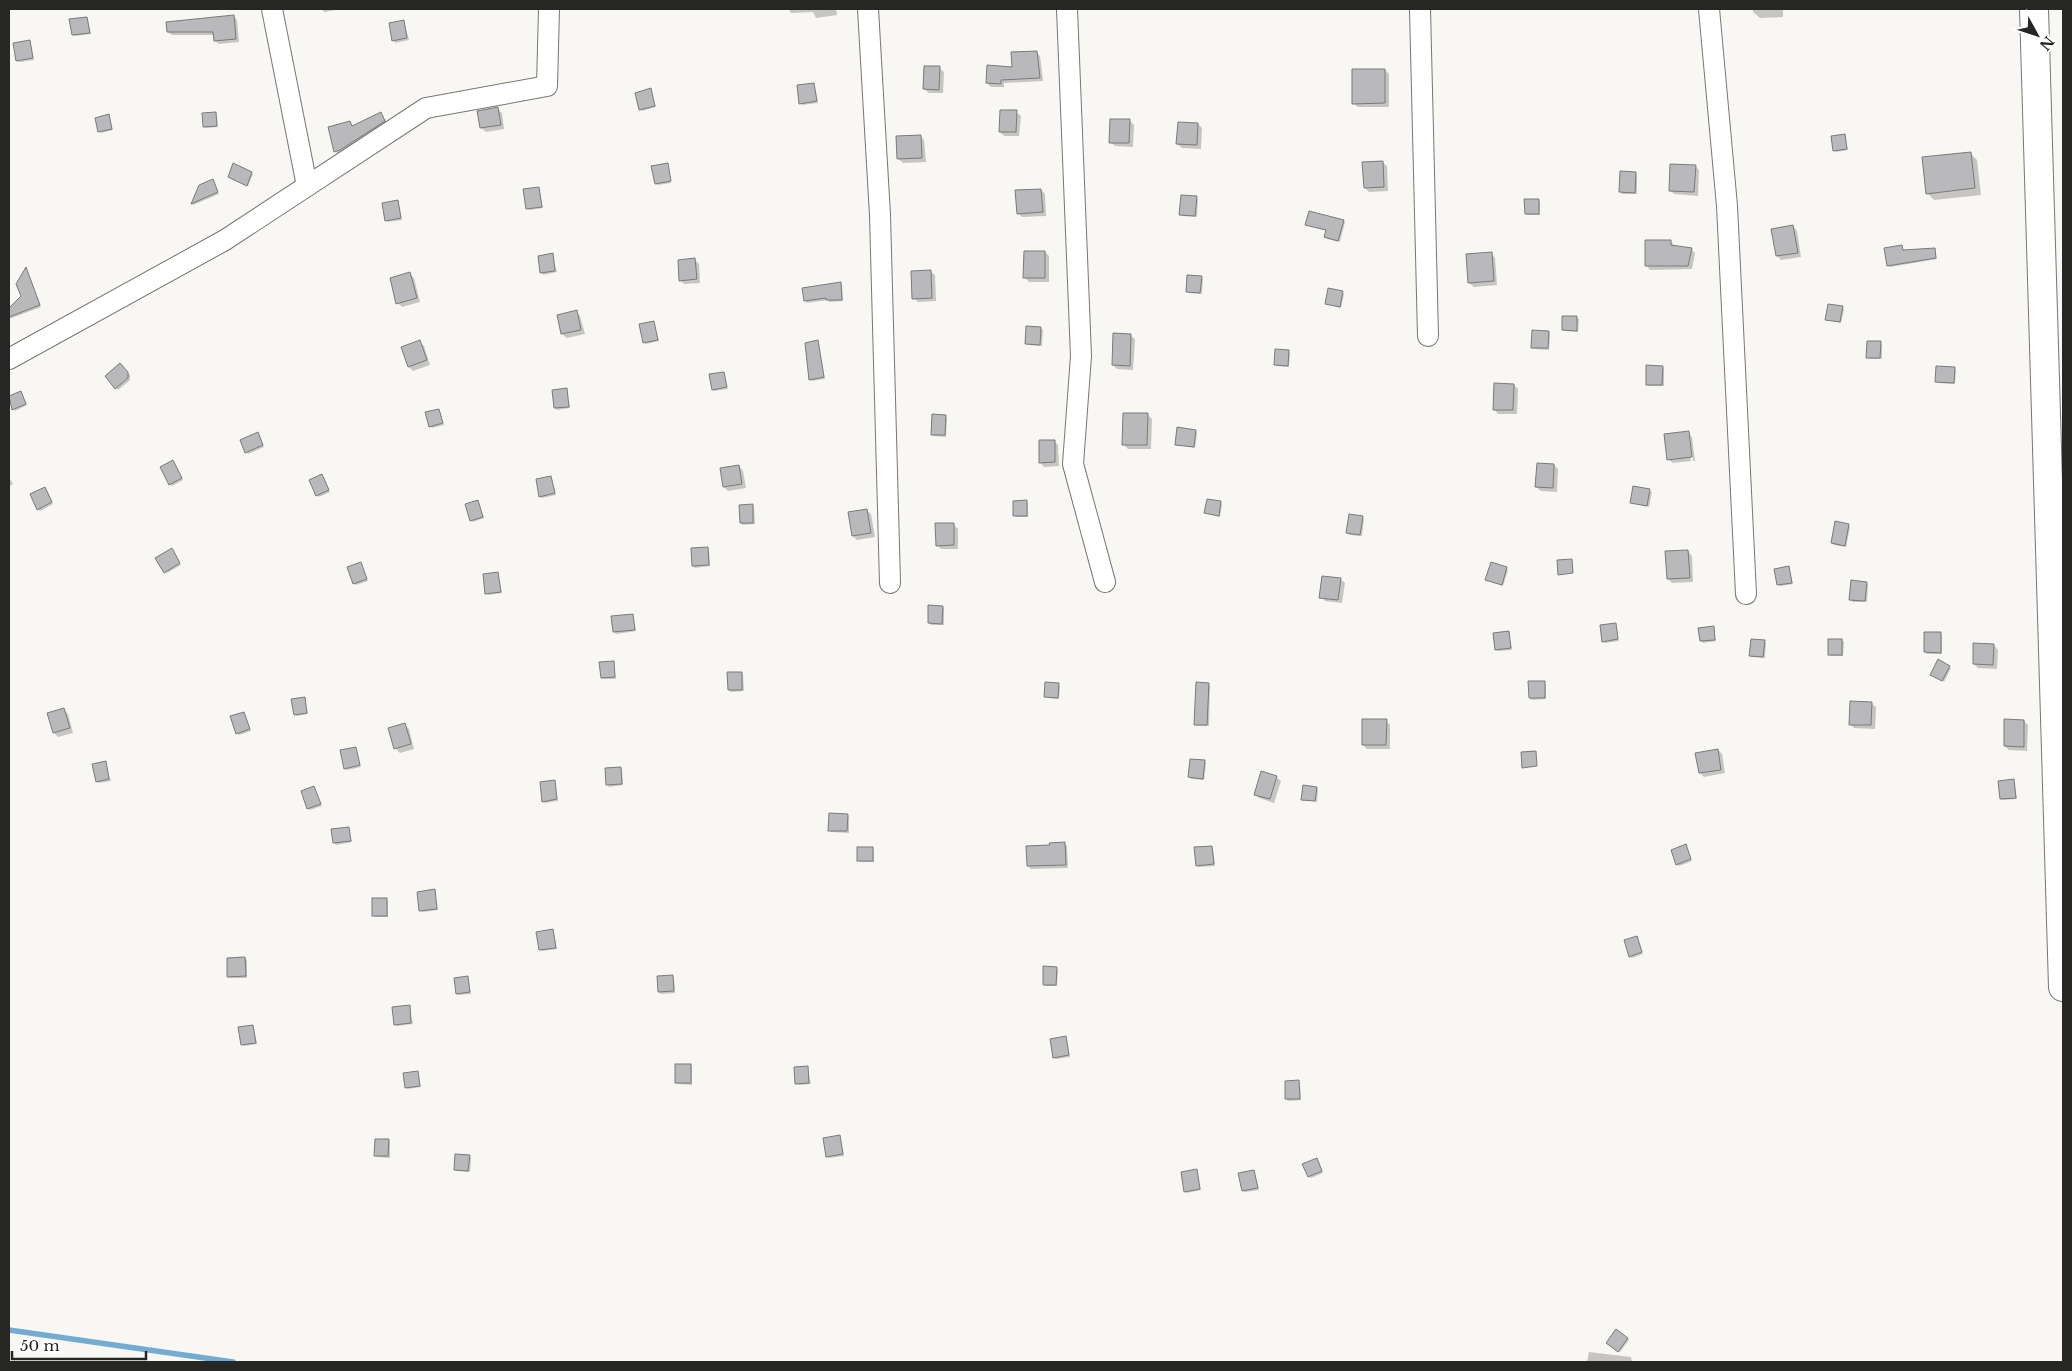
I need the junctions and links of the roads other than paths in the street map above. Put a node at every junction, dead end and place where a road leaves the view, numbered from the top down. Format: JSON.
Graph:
{"nodes":[{"id":1,"x":272,"y":9,"type":"edge"},
{"id":2,"x":549,"y":9,"type":"edge"},
{"id":3,"x":868,"y":9,"type":"edge"},
{"id":4,"x":1067,"y":9,"type":"edge"},
{"id":5,"x":1420,"y":9,"type":"edge"},
{"id":6,"x":1709,"y":9,"type":"edge"},
{"id":7,"x":2034,"y":9,"type":"edge"},
{"id":8,"x":306,"y":186,"type":"junction"},
{"id":9,"x":1428,"y":336,"type":"dead end"},
{"id":10,"x":9,"y":358,"type":"edge"},
{"id":11,"x":1105,"y":582,"type":"dead end"},
{"id":12,"x":890,"y":583,"type":"dead end"},
{"id":13,"x":1746,"y":594,"type":"dead end"},
{"id":14,"x":2063,"y":986,"type":"edge"}],
"edges":[{"from":1,"to":8,"type":"street"},
{"from":2,"to":8,"type":"street"},
{"from":3,"to":12,"type":"street"},
{"from":4,"to":11,"type":"street"},
{"from":5,"to":9,"type":"street"},
{"from":6,"to":13,"type":"street"},
{"from":7,"to":14,"type":"main road"},
{"from":8,"to":10,"type":"street"}]}
